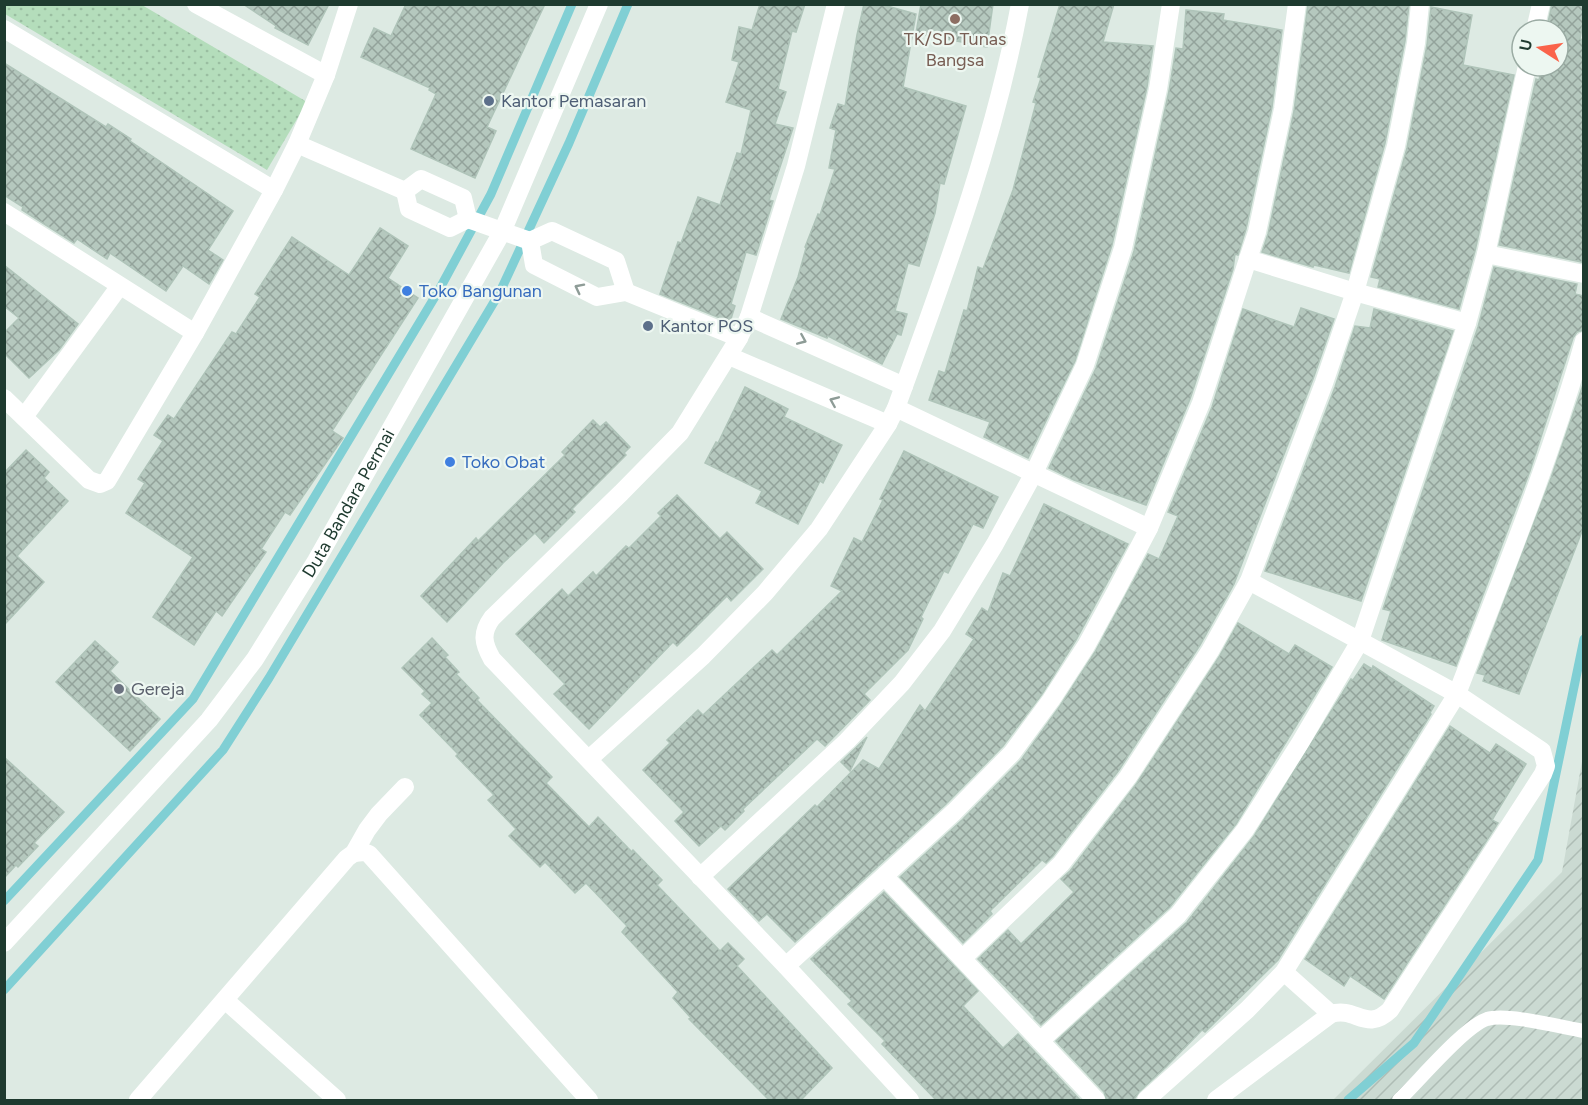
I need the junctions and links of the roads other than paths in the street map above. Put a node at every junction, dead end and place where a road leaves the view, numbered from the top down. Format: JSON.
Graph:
{"nodes":[{"id":1,"x":196,"y":4,"type":"edge"},
{"id":2,"x":349,"y":4,"type":"edge"},
{"id":3,"x":599,"y":4,"type":"edge"},
{"id":4,"x":836,"y":4,"type":"edge"},
{"id":5,"x":1020,"y":4,"type":"edge"},
{"id":6,"x":1171,"y":4,"type":"edge"},
{"id":7,"x":1297,"y":4,"type":"edge"},
{"id":8,"x":1420,"y":4,"type":"edge"},
{"id":9,"x":4,"y":28,"type":"edge"},
{"id":10,"x":326,"y":75,"type":"junction"},
{"id":11,"x":1524,"y":78,"type":"edge"},
{"id":12,"x":297,"y":144,"type":"junction"},
{"id":13,"x":274,"y":190,"type":"junction"},
{"id":14,"x":405,"y":191,"type":"junction"},
{"id":15,"x":4,"y":212,"type":"edge"},
{"id":16,"x":483,"y":225,"type":"junction"},
{"id":17,"x":526,"y":240,"type":"junction"},
{"id":18,"x":1486,"y":254,"type":"junction"},
{"id":19,"x":1248,"y":259,"type":"junction"},
{"id":20,"x":1584,"y":274,"type":"edge"},
{"id":21,"x":119,"y":286,"type":"junction"},
{"id":22,"x":626,"y":292,"type":"junction"},
{"id":23,"x":1355,"y":292,"type":"junction"},
{"id":24,"x":749,"y":317,"type":"junction"},
{"id":25,"x":1467,"y":323,"type":"junction"},
{"id":26,"x":195,"y":333,"type":"junction"},
{"id":27,"x":739,"y":339,"type":"junction"},
{"id":28,"x":1584,"y":341,"type":"edge"},
{"id":29,"x":729,"y":356,"type":"junction"},
{"id":30,"x":904,"y":386,"type":"junction"},
{"id":31,"x":4,"y":398,"type":"edge"},
{"id":32,"x":892,"y":416,"type":"junction"},
{"id":33,"x":24,"y":417,"type":"junction"},
{"id":34,"x":1034,"y":473,"type":"junction"},
{"id":35,"x":1149,"y":528,"type":"junction"},
{"id":36,"x":1249,"y":581,"type":"junction"},
{"id":37,"x":1360,"y":641,"type":"junction"},
{"id":38,"x":1457,"y":694,"type":"junction"},
{"id":39,"x":589,"y":759,"type":"junction"},
{"id":40,"x":405,"y":787,"type":"dead end"},
{"id":41,"x":354,"y":853,"type":"junction"},
{"id":42,"x":700,"y":877,"type":"junction"},
{"id":43,"x":885,"y":877,"type":"junction"},
{"id":44,"x":4,"y":943,"type":"edge"},
{"id":45,"x":963,"y":958,"type":"junction"},
{"id":46,"x":786,"y":966,"type":"junction"},
{"id":47,"x":1284,"y":972,"type":"junction"},
{"id":48,"x":225,"y":1000,"type":"junction"},
{"id":49,"x":1331,"y":1014,"type":"junction"},
{"id":50,"x":1584,"y":1031,"type":"edge"},
{"id":51,"x":1040,"y":1041,"type":"junction"},
{"id":52,"x":138,"y":1101,"type":"edge"},
{"id":53,"x":337,"y":1101,"type":"edge"},
{"id":54,"x":589,"y":1101,"type":"edge"},
{"id":55,"x":910,"y":1101,"type":"edge"},
{"id":56,"x":1096,"y":1101,"type":"edge"},
{"id":57,"x":1146,"y":1101,"type":"edge"},
{"id":58,"x":1215,"y":1101,"type":"edge"},
{"id":59,"x":1399,"y":1101,"type":"edge"}],
"edges":[{"from":1,"to":10,"type":"street"},
{"from":2,"to":10,"type":"street"},
{"from":3,"to":16,"type":"street","name":"Duta Bandara Permai"},
{"from":4,"to":24,"type":"street"},
{"from":5,"to":30,"type":"street"},
{"from":6,"to":34,"type":"street"},
{"from":7,"to":19,"type":"street"},
{"from":8,"to":23,"type":"street"},
{"from":9,"to":13,"type":"street"},
{"from":10,"to":12,"type":"street"},
{"from":11,"to":18,"type":"street"},
{"from":12,"to":13,"type":"street"},
{"from":12,"to":14,"type":"street"},
{"from":13,"to":26,"type":"street"},
{"from":14,"to":16,"type":"street"},
{"from":14,"to":16,"type":"street"},
{"from":15,"to":21,"type":"street"},
{"from":16,"to":17,"type":"street"},
{"from":16,"to":44,"type":"street","name":"Duta Bandara Permai"},
{"from":22,"to":17,"type":"street","one_way":true},
{"from":17,"to":22,"type":"street"},
{"from":18,"to":20,"type":"street"},
{"from":18,"to":25,"type":"street"},
{"from":19,"to":23,"type":"street"},
{"from":19,"to":35,"type":"street"},
{"from":21,"to":26,"type":"street"},
{"from":21,"to":33,"type":"street"},
{"from":22,"to":27,"type":"street"},
{"from":23,"to":25,"type":"street"},
{"from":23,"to":36,"type":"street"},
{"from":24,"to":27,"type":"street"},
{"from":24,"to":30,"type":"street","one_way":true},
{"from":25,"to":37,"type":"street"},
{"from":26,"to":33,"type":"street"},
{"from":27,"to":29,"type":"street"},
{"from":28,"to":38,"type":"street"},
{"from":32,"to":29,"type":"street","one_way":true},
{"from":29,"to":39,"type":"street"},
{"from":30,"to":32,"type":"street"},
{"from":31,"to":33,"type":"street"},
{"from":32,"to":34,"type":"street"},
{"from":32,"to":39,"type":"street"},
{"from":34,"to":35,"type":"street"},
{"from":34,"to":42,"type":"street"},
{"from":35,"to":43,"type":"street"},
{"from":36,"to":37,"type":"street"},
{"from":36,"to":45,"type":"street"},
{"from":37,"to":38,"type":"street"},
{"from":37,"to":51,"type":"street"},
{"from":38,"to":47,"type":"street"},
{"from":38,"to":49,"type":"street"},
{"from":39,"to":42,"type":"street"},
{"from":40,"to":41,"type":"street"},
{"from":41,"to":48,"type":"street"},
{"from":41,"to":54,"type":"street"},
{"from":42,"to":46,"type":"street"},
{"from":43,"to":45,"type":"street"},
{"from":43,"to":46,"type":"street"},
{"from":45,"to":51,"type":"street"},
{"from":46,"to":55,"type":"street"},
{"from":47,"to":49,"type":"street"},
{"from":47,"to":57,"type":"street"},
{"from":48,"to":52,"type":"street"},
{"from":48,"to":53,"type":"street"},
{"from":49,"to":58,"type":"street"},
{"from":50,"to":59,"type":"lane"},
{"from":51,"to":56,"type":"street"}]}
